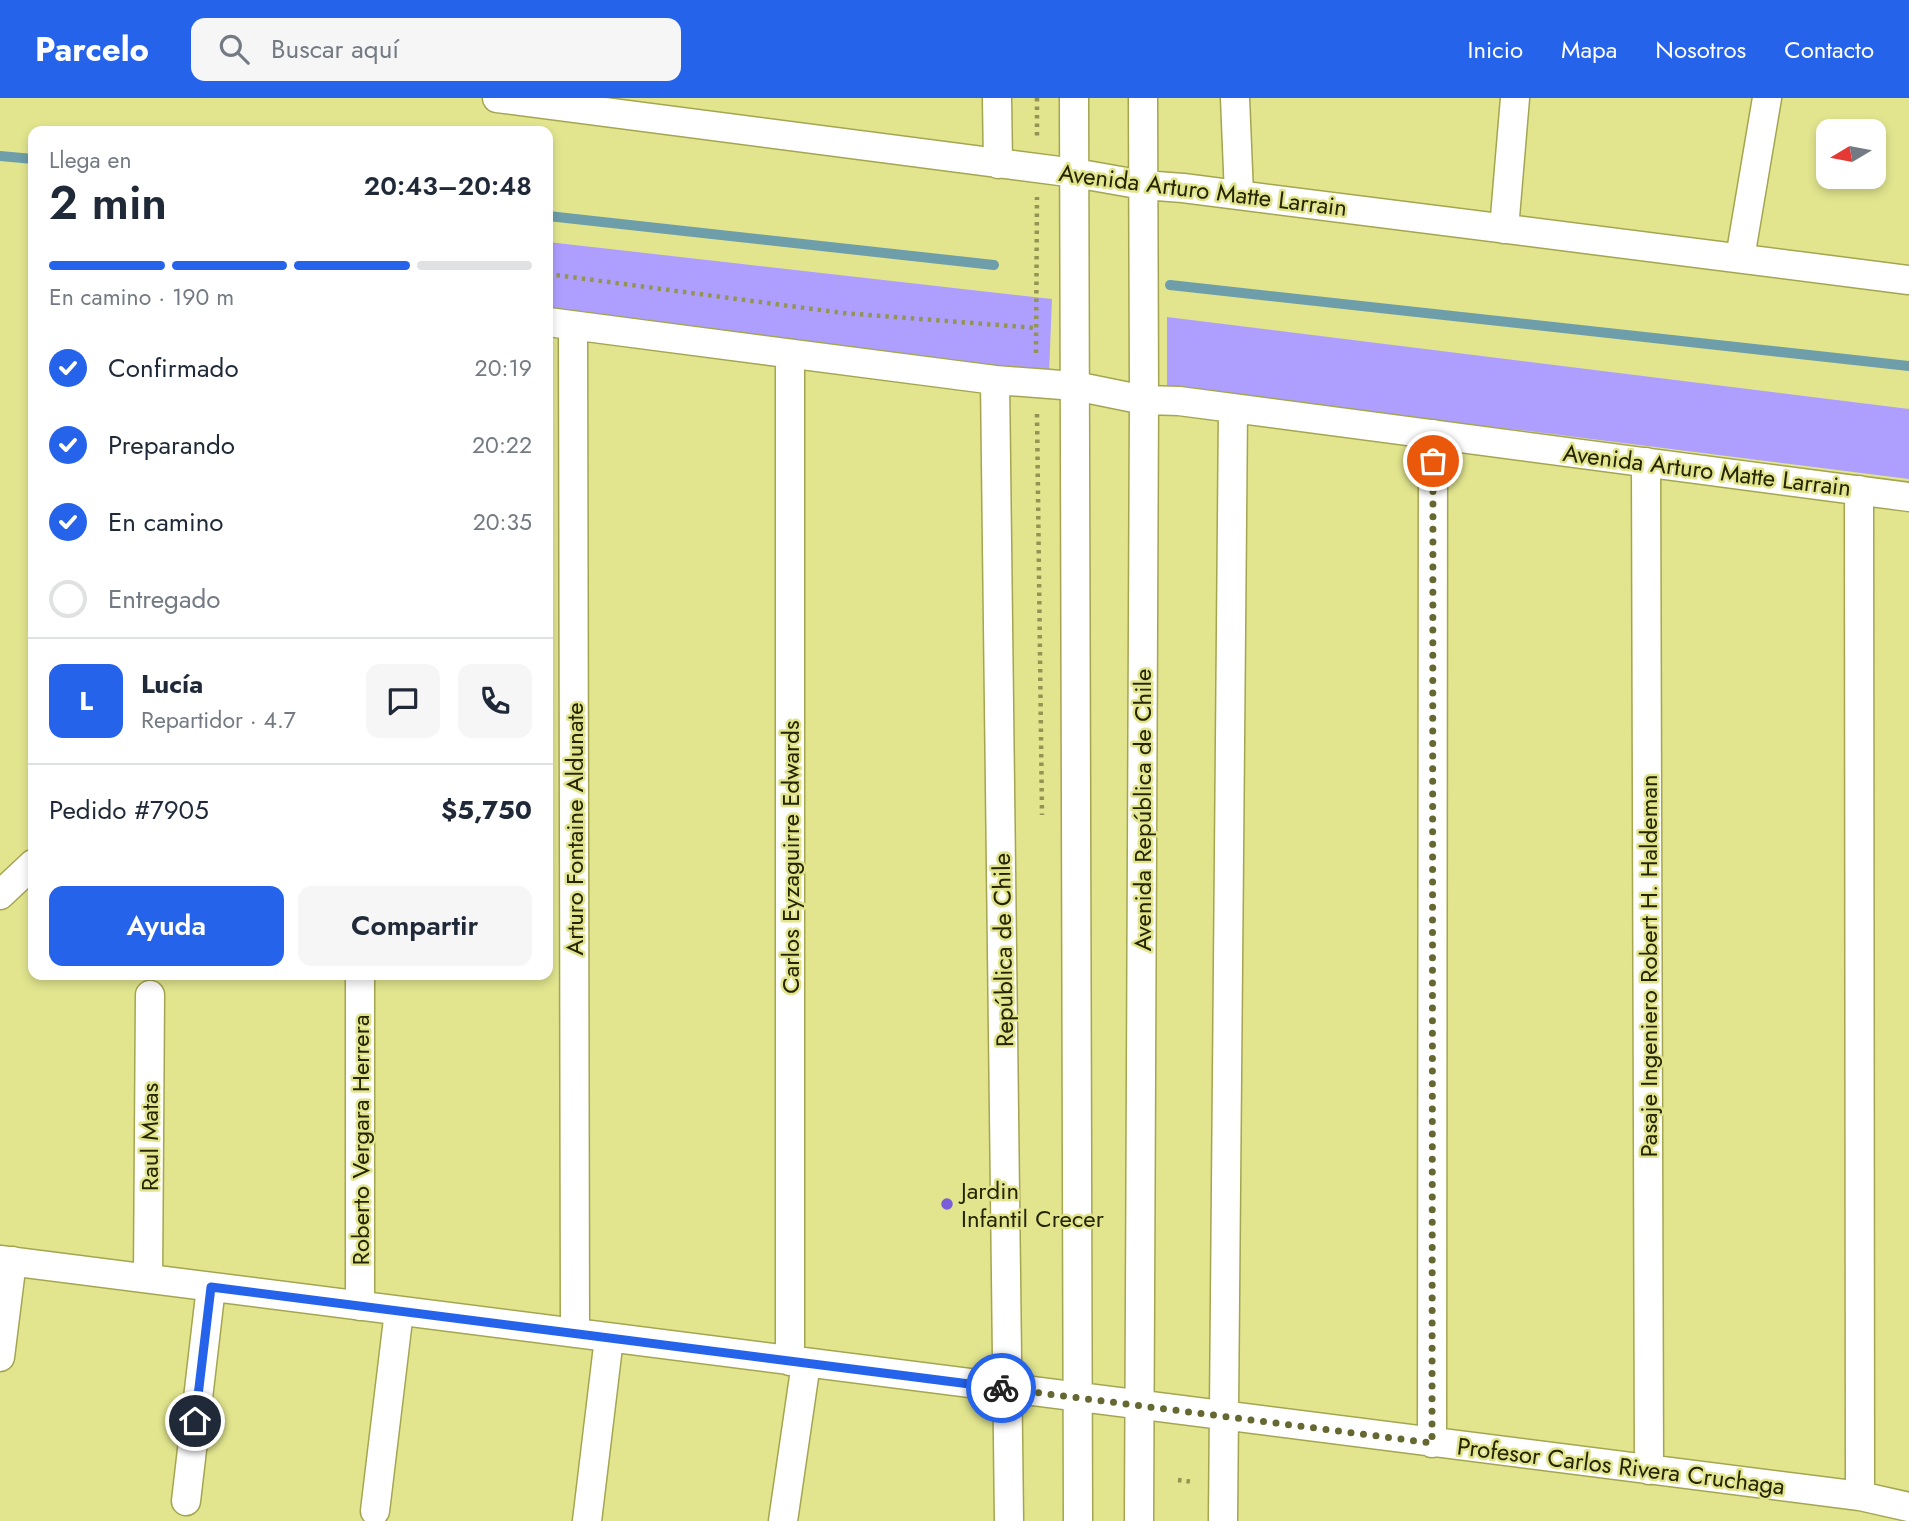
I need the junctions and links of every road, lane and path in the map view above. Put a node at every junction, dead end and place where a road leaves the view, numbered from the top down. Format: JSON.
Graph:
{"nodes":[{"id":1,"x":497,"y":98,"type":"edge"},
{"id":2,"x":997,"y":98,"type":"edge"},
{"id":3,"x":1074,"y":98,"type":"edge"},
{"id":4,"x":1143,"y":98,"type":"edge"},
{"id":5,"x":1235,"y":98,"type":"edge"},
{"id":6,"x":1515,"y":98,"type":"edge"},
{"id":7,"x":1767,"y":98,"type":"edge"},
{"id":8,"x":662,"y":108,"type":"edge"},
{"id":9,"x":998,"y":164,"type":"junction"},
{"id":10,"x":1074,"y":173,"type":"junction"},
{"id":11,"x":1143,"y":186,"type":"junction"},
{"id":12,"x":1238,"y":195,"type":"junction"},
{"id":13,"x":1504,"y":229,"type":"junction"},
{"id":14,"x":1740,"y":258,"type":"junction"},
{"id":15,"x":553,"y":275,"type":"edge"},
{"id":16,"x":1909,"y":280,"type":"edge"},
{"id":17,"x":561,"y":324,"type":"edge"},
{"id":18,"x":1037,"y":328,"type":"dead end"},
{"id":19,"x":790,"y":354,"type":"junction"},
{"id":20,"x":995,"y":380,"type":"junction"},
{"id":21,"x":1075,"y":386,"type":"junction"},
{"id":22,"x":1144,"y":400,"type":"junction"},
{"id":23,"x":1233,"y":409,"type":"junction"},
{"id":24,"x":1433,"y":434,"type":"junction"},
{"id":25,"x":1646,"y":462,"type":"junction"},
{"id":26,"x":1859,"y":490,"type":"junction"},
{"id":27,"x":1909,"y":496,"type":"edge"},
{"id":28,"x":28,"y":869,"type":"edge"},
{"id":29,"x":0,"y":895,"type":"edge"},
{"id":30,"x":360,"y":980,"type":"edge"},
{"id":31,"x":150,"y":995,"type":"dead end"},
{"id":32,"x":6,"y":1260,"type":"edge"},
{"id":33,"x":148,"y":1278,"type":"junction"},
{"id":34,"x":211,"y":1287,"type":"junction"},
{"id":35,"x":360,"y":1306,"type":"junction"},
{"id":36,"x":399,"y":1311,"type":"junction"},
{"id":37,"x":575,"y":1333,"type":"junction"},
{"id":38,"x":609,"y":1338,"type":"junction"},
{"id":39,"x":0,"y":1357,"type":"edge"},
{"id":40,"x":798,"y":1362,"type":"junction"},
{"id":41,"x":1010,"y":1389,"type":"junction"},
{"id":42,"x":1078,"y":1398,"type":"junction"},
{"id":43,"x":1138,"y":1406,"type":"junction"},
{"id":44,"x":1222,"y":1416,"type":"junction"},
{"id":45,"x":1432,"y":1443,"type":"junction"},
{"id":46,"x":1649,"y":1470,"type":"junction"},
{"id":47,"x":1860,"y":1496,"type":"junction"},
{"id":48,"x":186,"y":1501,"type":"dead end"},
{"id":49,"x":1909,"y":1507,"type":"edge"},
{"id":50,"x":375,"y":1511,"type":"dead end"},
{"id":51,"x":587,"y":1521,"type":"edge"},
{"id":52,"x":783,"y":1521,"type":"edge"},
{"id":53,"x":1009,"y":1521,"type":"edge"},
{"id":54,"x":1078,"y":1521,"type":"edge"},
{"id":55,"x":1139,"y":1521,"type":"edge"},
{"id":56,"x":1223,"y":1521,"type":"edge"}],
"edges":[{"from":1,"to":8,"type":"street","name":"Avenida Arturo Matte Larrain"},
{"from":2,"to":9,"type":"street"},
{"from":3,"to":10,"type":"street"},
{"from":4,"to":11,"type":"street","name":"Avenida República de Chile"},
{"from":5,"to":12,"type":"street"},
{"from":6,"to":13,"type":"street"},
{"from":7,"to":14,"type":"street"},
{"from":8,"to":9,"type":"street","name":"Avenida Arturo Matte Larrain"},
{"from":9,"to":10,"type":"street","name":"Avenida Arturo Matte Larrain"},
{"from":10,"to":11,"type":"street","name":"Avenida Arturo Matte Larrain"},
{"from":10,"to":21,"type":"street"},
{"from":11,"to":12,"type":"street","name":"Avenida Arturo Matte Larrain"},
{"from":11,"to":22,"type":"street","name":"Avenida República de Chile"},
{"from":12,"to":13,"type":"street","name":"Avenida Arturo Matte Larrain"},
{"from":13,"to":14,"type":"street","name":"Avenida Arturo Matte Larrain"},
{"from":14,"to":16,"type":"street","name":"Avenida Arturo Matte Larrain"},
{"from":15,"to":18,"type":"path"},
{"from":17,"to":19,"type":"street","name":"Avenida Arturo Matte Larrain"},
{"from":17,"to":37,"type":"street","name":"Arturo Fontaine Aldunate"},
{"from":19,"to":20,"type":"street","name":"Avenida Arturo Matte Larrain"},
{"from":19,"to":40,"type":"street","name":"Carlos Eyzaguirre Edwards"},
{"from":20,"to":21,"type":"street","name":"Avenida Arturo Matte Larrain"},
{"from":20,"to":41,"type":"street","name":"República de Chile"},
{"from":21,"to":22,"type":"street","name":"Avenida Arturo Matte Larrain"},
{"from":21,"to":42,"type":"street"},
{"from":22,"to":23,"type":"street","name":"Avenida Arturo Matte Larrain"},
{"from":22,"to":43,"type":"street","name":"Avenida República de Chile"},
{"from":23,"to":24,"type":"street","name":"Avenida Arturo Matte Larrain"},
{"from":23,"to":44,"type":"street"},
{"from":24,"to":25,"type":"street","name":"Avenida Arturo Matte Larrain"},
{"from":24,"to":45,"type":"street"},
{"from":25,"to":26,"type":"street","name":"Avenida Arturo Matte Larrain"},
{"from":25,"to":46,"type":"street","name":"Pasaje Ingeniero Robert H. Haldeman"},
{"from":26,"to":27,"type":"street","name":"Avenida Arturo Matte Larrain"},
{"from":26,"to":47,"type":"street"},
{"from":28,"to":29,"type":"street"},
{"from":30,"to":35,"type":"street","name":"Roberto Vergara Herrera"},
{"from":31,"to":33,"type":"street","name":"Raul Matas"},
{"from":32,"to":33,"type":"street","name":"Profesor Carlos Rivera Cruchaga"},
{"from":32,"to":39,"type":"street"},
{"from":33,"to":34,"type":"street","name":"Profesor Carlos Rivera Cruchaga"},
{"from":34,"to":35,"type":"street","name":"Profesor Carlos Rivera Cruchaga"},
{"from":34,"to":48,"type":"street"},
{"from":35,"to":36,"type":"street","name":"Profesor Carlos Rivera Cruchaga"},
{"from":36,"to":37,"type":"street","name":"Profesor Carlos Rivera Cruchaga"},
{"from":36,"to":50,"type":"street"},
{"from":37,"to":38,"type":"street","name":"Profesor Carlos Rivera Cruchaga"},
{"from":38,"to":40,"type":"street","name":"Profesor Carlos Rivera Cruchaga"},
{"from":38,"to":51,"type":"street"},
{"from":40,"to":41,"type":"street","name":"Profesor Carlos Rivera Cruchaga"},
{"from":40,"to":52,"type":"street","name":"Carlos Eyzaguirre Edwards"},
{"from":41,"to":42,"type":"street","name":"Profesor Carlos Rivera Cruchaga"},
{"from":41,"to":53,"type":"street","name":"República de Chile"},
{"from":42,"to":43,"type":"street","name":"Profesor Carlos Rivera Cruchaga"},
{"from":42,"to":54,"type":"street"},
{"from":43,"to":44,"type":"street","name":"Profesor Carlos Rivera Cruchaga"},
{"from":43,"to":55,"type":"street","name":"Avenida República de Chile"},
{"from":44,"to":45,"type":"street","name":"Profesor Carlos Rivera Cruchaga"},
{"from":44,"to":56,"type":"street"},
{"from":45,"to":46,"type":"street","name":"Profesor Carlos Rivera Cruchaga"},
{"from":46,"to":47,"type":"street","name":"Profesor Carlos Rivera Cruchaga"},
{"from":47,"to":49,"type":"street","name":"Profesor Carlos Rivera Cruchaga"}]}
